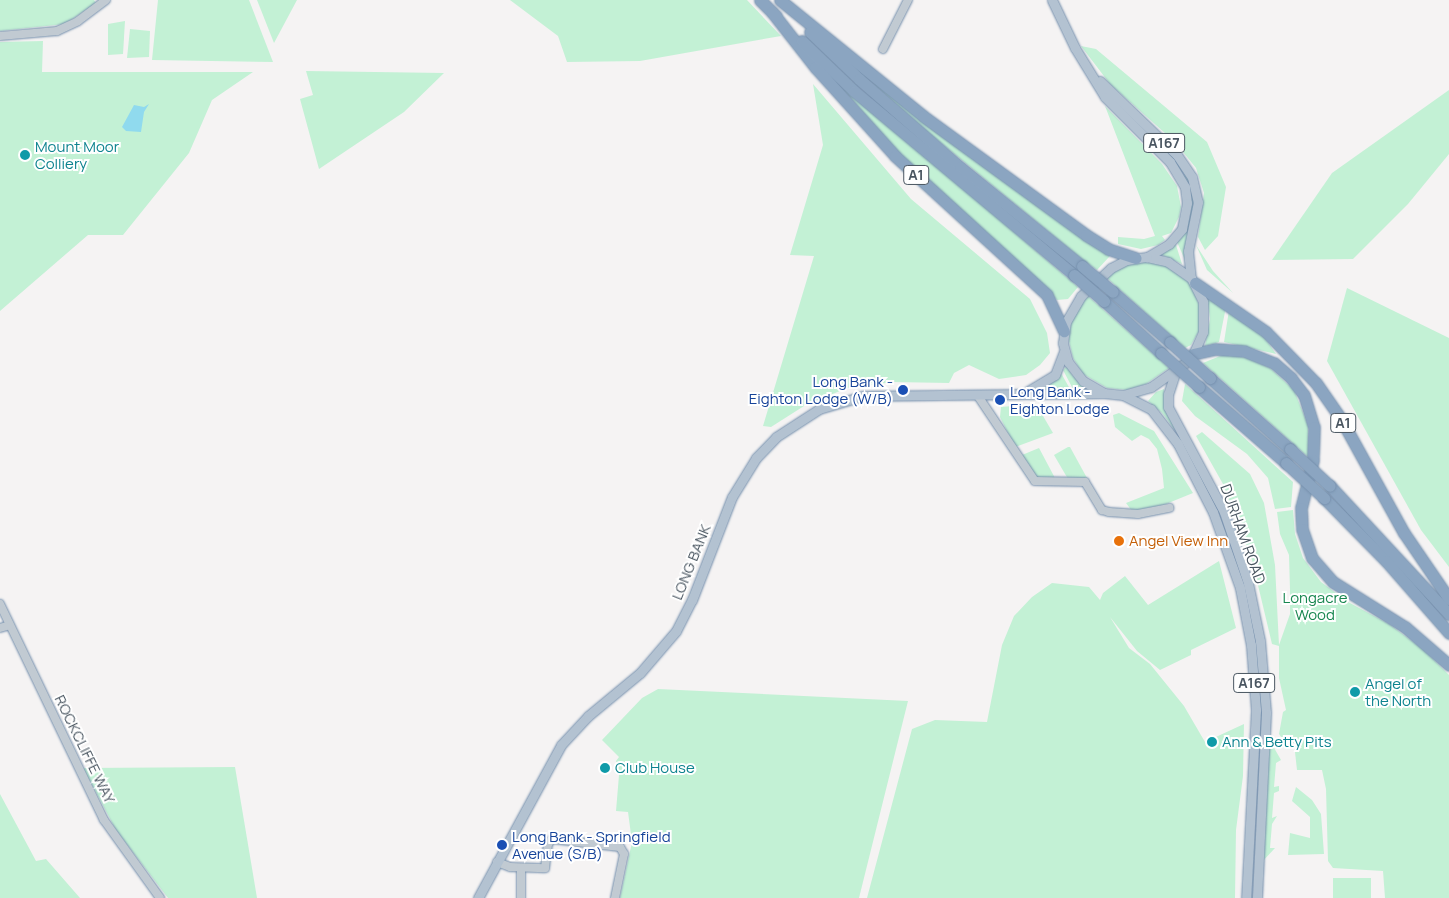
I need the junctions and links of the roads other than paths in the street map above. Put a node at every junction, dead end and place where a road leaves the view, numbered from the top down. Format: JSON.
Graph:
{"nodes":[{"id":1,"x":106,"y":0,"type":"edge"},
{"id":2,"x":760,"y":0,"type":"edge"},
{"id":3,"x":780,"y":0,"type":"edge"},
{"id":4,"x":908,"y":0,"type":"edge"},
{"id":5,"x":1052,"y":0,"type":"edge"},
{"id":6,"x":772,"y":12,"type":"junction"},
{"id":7,"x":0,"y":36,"type":"edge"},
{"id":8,"x":883,"y":49,"type":"dead end"},
{"id":9,"x":1083,"y":62,"type":"junction"},
{"id":10,"x":1141,"y":257,"type":"junction"},
{"id":11,"x":1078,"y":270,"type":"junction"},
{"id":12,"x":1193,"y":281,"type":"junction"},
{"id":13,"x":1064,"y":331,"type":"junction"},
{"id":14,"x":1065,"y":351,"type":"junction"},
{"id":15,"x":1193,"y":354,"type":"junction"},
{"id":16,"x":1176,"y":370,"type":"junction"},
{"id":17,"x":1104,"y":393,"type":"junction"},
{"id":18,"x":1021,"y":394,"type":"junction"},
{"id":19,"x":1123,"y":395,"type":"junction"},
{"id":20,"x":978,"y":396,"type":"junction"},
{"id":21,"x":1169,"y":508,"type":"dead end"},
{"id":22,"x":1449,"y":599,"type":"edge"},
{"id":23,"x":0,"y":604,"type":"edge"},
{"id":24,"x":1449,"y":614,"type":"edge"},
{"id":25,"x":10,"y":625,"type":"junction"},
{"id":26,"x":0,"y":628,"type":"edge"},
{"id":27,"x":1449,"y":633,"type":"edge"},
{"id":28,"x":1449,"y":665,"type":"edge"},
{"id":29,"x":497,"y":862,"type":"junction"},
{"id":30,"x":521,"y":868,"type":"junction"},
{"id":31,"x":160,"y":898,"type":"edge"},
{"id":32,"x":478,"y":898,"type":"edge"},
{"id":33,"x":521,"y":898,"type":"edge"},
{"id":34,"x":615,"y":898,"type":"edge"},
{"id":35,"x":1246,"y":898,"type":"edge"},
{"id":36,"x":1257,"y":898,"type":"edge"}],
"edges":[{"from":1,"to":7,"type":"street"},
{"from":2,"to":6,"type":"highway","number":"A1"},
{"from":3,"to":10,"type":"highway","number":"A1"},
{"from":3,"to":11,"type":"highway","number":"A1"},
{"from":4,"to":8,"type":"street"},
{"from":5,"to":9,"type":"main road","number":"A167"},
{"from":6,"to":11,"type":"highway","number":"A1"},
{"from":6,"to":13,"type":"highway","number":"A1"},
{"from":9,"to":10,"type":"main road","number":"A167"},
{"from":9,"to":12,"type":"main road","number":"A167"},
{"from":10,"to":12,"type":"main road"},
{"from":10,"to":13,"type":"main road","number":"A167"},
{"from":11,"to":24,"type":"highway","number":"A1","bridge":true},
{"from":11,"to":27,"type":"highway","number":"A1","bridge":true},
{"from":12,"to":15,"type":"main road","number":"A167"},
{"from":12,"to":22,"type":"highway","number":"A1"},
{"from":13,"to":14,"type":"main road","number":"A167"},
{"from":14,"to":17,"type":"main road","number":"A167"},
{"from":14,"to":18,"type":"main road","name":"LONG BANK"},
{"from":15,"to":16,"type":"main road","number":"A167"},
{"from":15,"to":28,"type":"highway","number":"A1"},
{"from":16,"to":19,"type":"main road","number":"A167"},
{"from":16,"to":36,"type":"main road","name":"DURHAM ROAD","number":"A167"},
{"from":17,"to":18,"type":"main road","name":"LONG BANK"},
{"from":17,"to":19,"type":"main road","number":"A167"},
{"from":18,"to":20,"type":"main road","name":"LONG BANK"},
{"from":19,"to":35,"type":"main road","name":"DURHAM ROAD","number":"A167"},
{"from":20,"to":21,"type":"street"},
{"from":20,"to":29,"type":"main road","name":"LONG BANK"},
{"from":23,"to":25,"type":"street","name":"ROCKCLIFFE WAY"},
{"from":25,"to":26,"type":"street"},
{"from":25,"to":31,"type":"street","name":"ROCKCLIFFE WAY"},
{"from":29,"to":30,"type":"street"},
{"from":29,"to":32,"type":"main road","name":"LONG BANK"},
{"from":30,"to":33,"type":"street"},
{"from":30,"to":34,"type":"street"}]}
